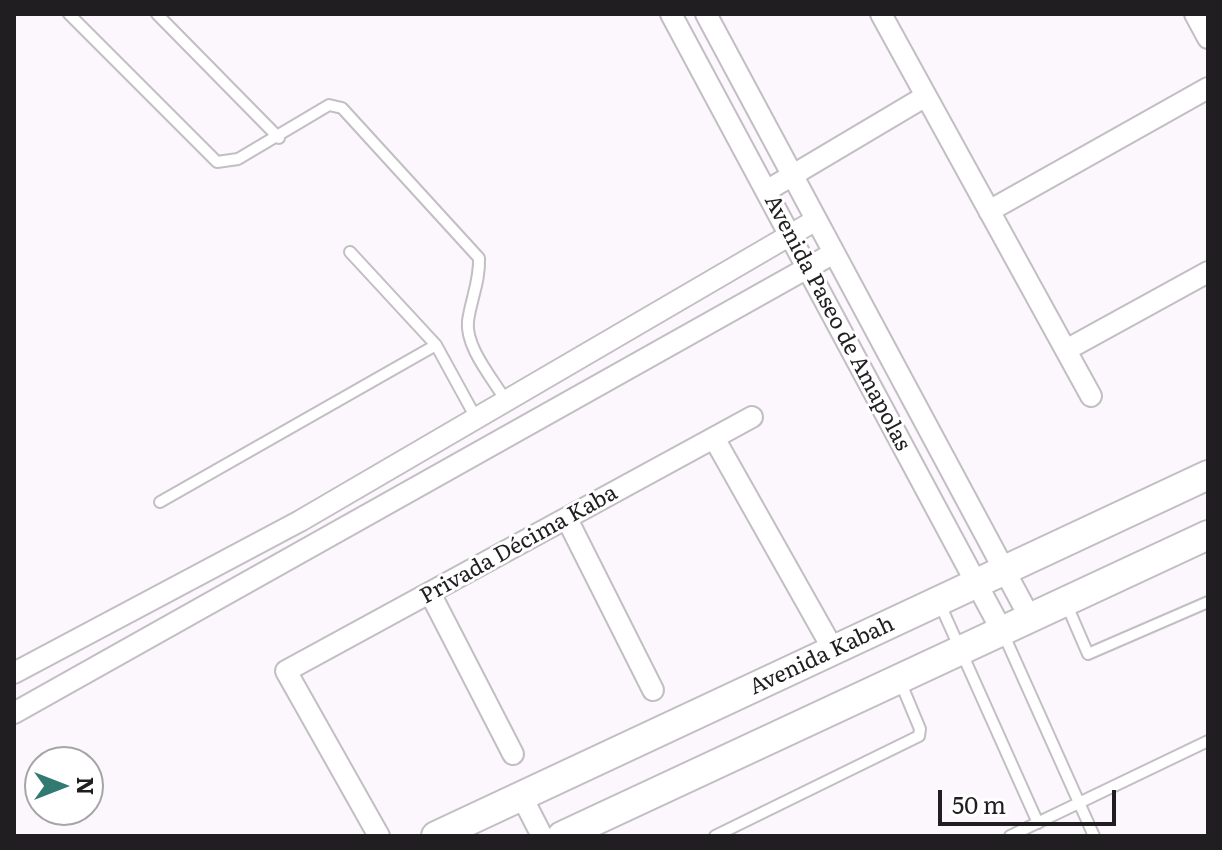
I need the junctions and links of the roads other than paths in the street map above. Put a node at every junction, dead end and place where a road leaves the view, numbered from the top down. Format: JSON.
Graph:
{"nodes":[{"id":1,"x":69,"y":14,"type":"edge"},
{"id":2,"x":157,"y":14,"type":"edge"},
{"id":3,"x":671,"y":14,"type":"edge"},
{"id":4,"x":706,"y":14,"type":"edge"},
{"id":5,"x":881,"y":14,"type":"edge"},
{"id":6,"x":1195,"y":14,"type":"edge"},
{"id":7,"x":1208,"y":38,"type":"edge"},
{"id":8,"x":1208,"y":88,"type":"edge"},
{"id":9,"x":926,"y":96,"type":"junction"},
{"id":10,"x":279,"y":138,"type":"junction"},
{"id":11,"x":792,"y":175,"type":"junction"},
{"id":12,"x":766,"y":191,"type":"junction"},
{"id":13,"x":989,"y":211,"type":"junction"},
{"id":14,"x":816,"y":220,"type":"junction"},
{"id":15,"x":789,"y":234,"type":"junction"},
{"id":16,"x":350,"y":252,"type":"dead end"},
{"id":17,"x":834,"y":253,"type":"junction"},
{"id":18,"x":808,"y":269,"type":"junction"},
{"id":19,"x":1208,"y":272,"type":"edge"},
{"id":20,"x":436,"y":345,"type":"junction"},
{"id":21,"x":1066,"y":350,"type":"junction"},
{"id":22,"x":1091,"y":396,"type":"dead end"},
{"id":23,"x":506,"y":401,"type":"junction"},
{"id":24,"x":752,"y":417,"type":"dead end"},
{"id":25,"x":476,"y":418,"type":"junction"},
{"id":26,"x":714,"y":438,"type":"junction"},
{"id":27,"x":1208,"y":475,"type":"edge"},
{"id":28,"x":160,"y":502,"type":"dead end"},
{"id":29,"x":567,"y":519,"type":"junction"},
{"id":30,"x":300,"y":521,"type":"junction"},
{"id":31,"x":1208,"y":535,"type":"edge"},
{"id":32,"x":312,"y":546,"type":"junction"},
{"id":33,"x":1004,"y":571,"type":"junction"},
{"id":34,"x":977,"y":584,"type":"junction"},
{"id":35,"x":430,"y":593,"type":"junction"},
{"id":36,"x":939,"y":602,"type":"junction"},
{"id":37,"x":1066,"y":602,"type":"junction"},
{"id":38,"x":1208,"y":602,"type":"edge"},
{"id":39,"x":1030,"y":618,"type":"junction"},
{"id":40,"x":1002,"y":631,"type":"junction"},
{"id":41,"x":961,"y":650,"type":"junction"},
{"id":42,"x":834,"y":651,"type":"junction"},
{"id":43,"x":14,"y":673,"type":"edge"},
{"id":44,"x":899,"y":679,"type":"junction"},
{"id":45,"x":653,"y":690,"type":"dead end"},
{"id":46,"x":15,"y":711,"type":"edge"},
{"id":47,"x":1208,"y":741,"type":"edge"},
{"id":48,"x":513,"y":754,"type":"dead end"},
{"id":49,"x":521,"y":795,"type":"junction"},
{"id":50,"x":1078,"y":803,"type":"junction"},
{"id":51,"x":1038,"y":823,"type":"junction"},
{"id":52,"x":379,"y":836,"type":"edge"},
{"id":53,"x":436,"y":836,"type":"edge"},
{"id":54,"x":542,"y":836,"type":"edge"},
{"id":55,"x":562,"y":836,"type":"edge"},
{"id":56,"x":715,"y":836,"type":"edge"},
{"id":57,"x":1010,"y":836,"type":"edge"},
{"id":58,"x":1094,"y":836,"type":"edge"}],
"edges":[{"from":1,"to":10,"type":"lane"},
{"from":2,"to":10,"type":"lane"},
{"from":3,"to":12,"type":"street","name":"Avenida Paseo de Amapolas"},
{"from":4,"to":11,"type":"street","name":"Avenida Paseo de Amapolas"},
{"from":5,"to":9,"type":"street"},
{"from":6,"to":7,"type":"street"},
{"from":8,"to":13,"type":"street"},
{"from":9,"to":11,"type":"street"},
{"from":9,"to":13,"type":"street"},
{"from":10,"to":23,"type":"lane"},
{"from":11,"to":12,"type":"street"},
{"from":11,"to":14,"type":"street","name":"Avenida Paseo de Amapolas"},
{"from":12,"to":15,"type":"street","name":"Avenida Paseo de Amapolas"},
{"from":13,"to":21,"type":"street"},
{"from":14,"to":15,"type":"street"},
{"from":14,"to":17,"type":"street","name":"Avenida Paseo de Amapolas"},
{"from":15,"to":18,"type":"street","name":"Avenida Paseo de Amapolas"},
{"from":15,"to":23,"type":"street"},
{"from":16,"to":20,"type":"lane"},
{"from":17,"to":18,"type":"street"},
{"from":17,"to":33,"type":"street","name":"Avenida Paseo de Amapolas"},
{"from":18,"to":32,"type":"street"},
{"from":18,"to":34,"type":"street","name":"Avenida Paseo de Amapolas"},
{"from":19,"to":21,"type":"street"},
{"from":20,"to":25,"type":"lane"},
{"from":20,"to":28,"type":"lane"},
{"from":21,"to":22,"type":"street"},
{"from":23,"to":25,"type":"street"},
{"from":24,"to":26,"type":"street","name":"Privada Décima Kaba"},
{"from":25,"to":30,"type":"street"},
{"from":26,"to":29,"type":"street","name":"Privada Décima Kaba"},
{"from":26,"to":42,"type":"street"},
{"from":27,"to":33,"type":"main road","name":"Avenida Kabah"},
{"from":29,"to":35,"type":"street","name":"Privada Décima Kaba"},
{"from":29,"to":45,"type":"street"},
{"from":30,"to":32,"type":"street"},
{"from":30,"to":43,"type":"street"},
{"from":31,"to":37,"type":"main road"},
{"from":32,"to":46,"type":"street"},
{"from":33,"to":34,"type":"main road","name":"Avenida Kabah"},
{"from":33,"to":39,"type":"street","name":"Avenida Paseo de Amapolas"},
{"from":34,"to":36,"type":"main road","name":"Avenida Kabah"},
{"from":34,"to":40,"type":"street","name":"Avenida Paseo de Amapolas"},
{"from":35,"to":48,"type":"street"},
{"from":35,"to":52,"type":"street","name":"Privada Décima Kaba"},
{"from":36,"to":41,"type":"lane"},
{"from":36,"to":42,"type":"main road","name":"Avenida Kabah"},
{"from":37,"to":38,"type":"lane"},
{"from":37,"to":39,"type":"main road"},
{"from":39,"to":40,"type":"main road"},
{"from":40,"to":41,"type":"main road"},
{"from":40,"to":50,"type":"lane"},
{"from":41,"to":44,"type":"main road"},
{"from":41,"to":51,"type":"lane"},
{"from":42,"to":49,"type":"main road","name":"Avenida Kabah"},
{"from":44,"to":55,"type":"main road"},
{"from":44,"to":56,"type":"lane"},
{"from":47,"to":50,"type":"lane"},
{"from":49,"to":53,"type":"main road","name":"Avenida Kabah"},
{"from":49,"to":54,"type":"street"},
{"from":50,"to":51,"type":"lane"},
{"from":50,"to":58,"type":"lane"},
{"from":51,"to":57,"type":"lane"}]}
